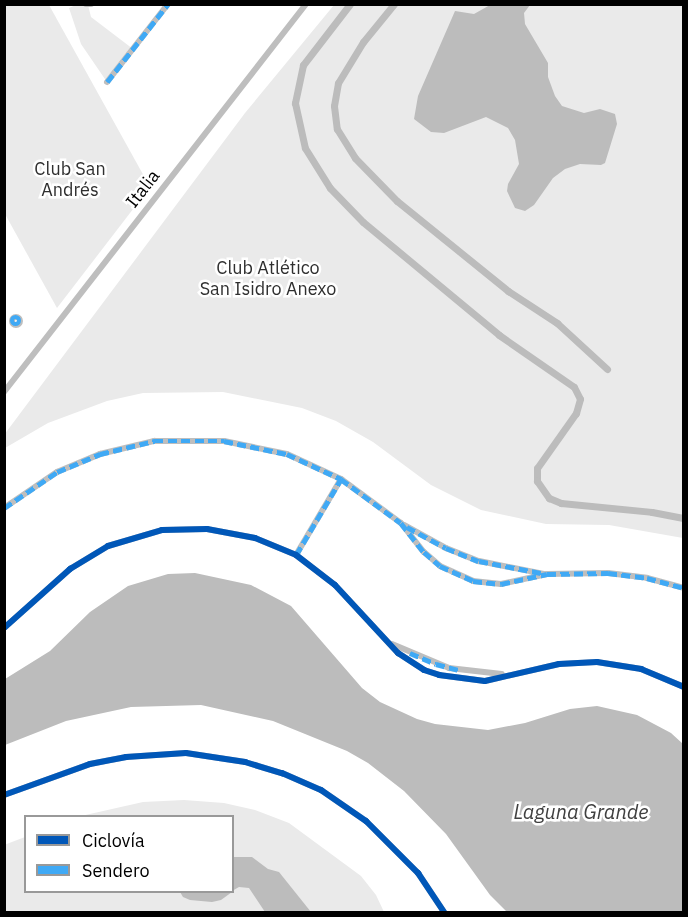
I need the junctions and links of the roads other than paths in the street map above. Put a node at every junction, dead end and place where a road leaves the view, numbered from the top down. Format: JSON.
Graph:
{"nodes":[{"id":1,"x":86,"y":4,"type":"edge"},
{"id":2,"x":91,"y":4,"type":"edge"},
{"id":3,"x":168,"y":4,"type":"edge"},
{"id":4,"x":306,"y":4,"type":"edge"},
{"id":5,"x":107,"y":82,"type":"dead end"},
{"id":6,"x":5,"y":391,"type":"edge"},
{"id":7,"x":341,"y":479,"type":"junction"},
{"id":8,"x":4,"y":508,"type":"edge"},
{"id":9,"x":401,"y":523,"type":"junction"},
{"id":10,"x":432,"y":541,"type":"junction"},
{"id":11,"x":424,"y":552,"type":"junction"},
{"id":12,"x":296,"y":555,"type":"junction"},
{"id":13,"x":516,"y":569,"type":"junction"},
{"id":14,"x":547,"y":574,"type":"junction"},
{"id":15,"x":515,"y":582,"type":"junction"},
{"id":16,"x":684,"y":588,"type":"edge"},
{"id":17,"x":4,"y":628,"type":"edge"},
{"id":18,"x":684,"y":687,"type":"edge"},
{"id":19,"x":4,"y":795,"type":"edge"},
{"id":20,"x":444,"y":912,"type":"edge"}],
"edges":[{"from":1,"to":2,"type":"street"},
{"from":3,"to":5,"type":"street"},
{"from":4,"to":6,"type":"street","name":"Italia"},
{"from":7,"to":8,"type":"street"},
{"from":7,"to":9,"type":"street"},
{"from":7,"to":12,"type":"street"},
{"from":9,"to":10,"type":"street"},
{"from":9,"to":11,"type":"street"},
{"from":10,"to":11,"type":"street"},
{"from":10,"to":13,"type":"street"},
{"from":11,"to":15,"type":"street"},
{"from":12,"to":17,"type":"street"},
{"from":12,"to":18,"type":"street"},
{"from":13,"to":14,"type":"street"},
{"from":13,"to":15,"type":"street"},
{"from":14,"to":15,"type":"street"},
{"from":14,"to":16,"type":"street"},
{"from":19,"to":20,"type":"street"}]}
